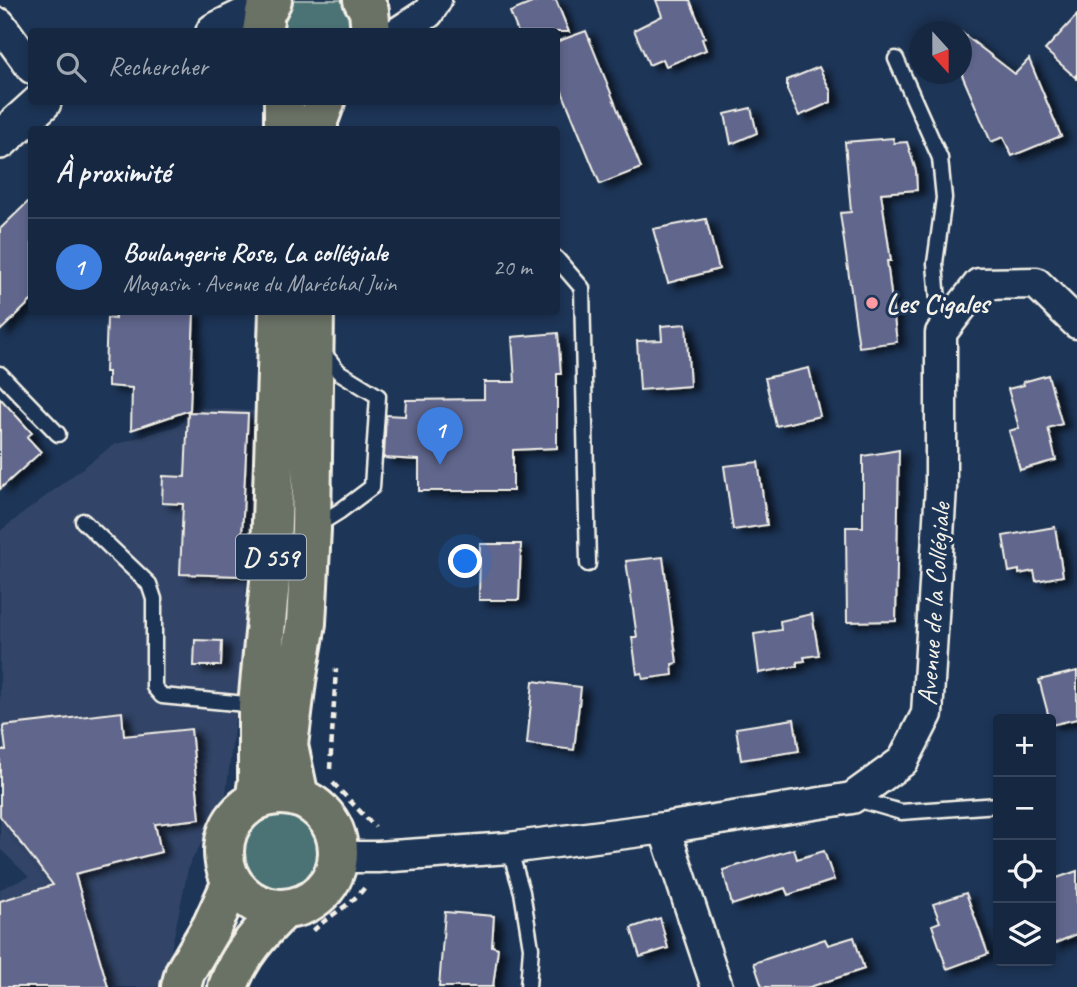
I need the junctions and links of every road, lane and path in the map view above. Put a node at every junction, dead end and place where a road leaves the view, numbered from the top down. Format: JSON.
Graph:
{"nodes":[{"id":1,"x":436,"y":0,"type":"edge"},
{"id":2,"x":268,"y":13,"type":"edge"},
{"id":3,"x":381,"y":20,"type":"edge"},
{"id":4,"x":0,"y":24,"type":"edge"},
{"id":5,"x":226,"y":28,"type":"edge"},
{"id":6,"x":896,"y":59,"type":"dead end"},
{"id":7,"x":28,"y":62,"type":"edge"},
{"id":8,"x":39,"y":105,"type":"edge"},
{"id":9,"x":284,"y":105,"type":"edge"},
{"id":10,"x":324,"y":105,"type":"edge"},
{"id":11,"x":284,"y":126,"type":"edge"},
{"id":12,"x":319,"y":126,"type":"edge"},
{"id":13,"x":0,"y":140,"type":"edge"},
{"id":14,"x":560,"y":263,"type":"edge"},
{"id":15,"x":279,"y":315,"type":"edge"},
{"id":16,"x":1077,"y":323,"type":"edge"},
{"id":17,"x":314,"y":327,"type":"edge"},
{"id":18,"x":941,"y":333,"type":"junction"},
{"id":19,"x":0,"y":374,"type":"edge"},
{"id":20,"x":58,"y":434,"type":"dead end"},
{"id":21,"x":83,"y":520,"type":"dead end"},
{"id":22,"x":311,"y":529,"type":"junction"},
{"id":23,"x":588,"y":564,"type":"dead end"},
{"id":24,"x":258,"y":705,"type":"junction"},
{"id":25,"x":299,"y":797,"type":"junction"},
{"id":26,"x":852,"y":798,"type":"junction"},
{"id":27,"x":255,"y":801,"type":"junction"},
{"id":28,"x":993,"y":805,"type":"edge"},
{"id":29,"x":664,"y":828,"type":"junction"},
{"id":30,"x":509,"y":848,"type":"junction"},
{"id":31,"x":339,"y":857,"type":"junction"},
{"id":32,"x":232,"y":882,"type":"junction"},
{"id":33,"x":369,"y":883,"type":"dead end"},
{"id":34,"x":297,"y":922,"type":"junction"},
{"id":35,"x":181,"y":987,"type":"edge"},
{"id":36,"x":228,"y":987,"type":"edge"},
{"id":37,"x":528,"y":987,"type":"edge"},
{"id":38,"x":717,"y":987,"type":"edge"}],
"edges":[{"from":1,"to":3,"type":"street"},
{"from":2,"to":5,"type":"street"},
{"from":4,"to":7,"type":"street"},
{"from":6,"to":18,"type":"lane"},
{"from":8,"to":13,"type":"street"},
{"from":9,"to":11,"type":"main road"},
{"from":10,"to":12,"type":"main road"},
{"from":14,"to":23,"type":"lane"},
{"from":15,"to":24,"type":"main road","number":"D 559"},
{"from":16,"to":18,"type":"street"},
{"from":17,"to":22,"type":"main road","number":"D 559"},
{"from":17,"to":22,"type":"lane"},
{"from":18,"to":26,"type":"street","name":"Avenue de la Collégiale"},
{"from":19,"to":20,"type":"lane"},
{"from":21,"to":24,"type":"lane"},
{"from":22,"to":25,"type":"main road","number":"D 559"},
{"from":24,"to":27,"type":"main road","number":"D 559"},
{"from":25,"to":27,"type":"main road"},
{"from":25,"to":31,"type":"main road"},
{"from":26,"to":28,"type":"lane"},
{"from":26,"to":29,"type":"street","name":"Avenue de la Collégiale"},
{"from":27,"to":32,"type":"main road"},
{"from":29,"to":30,"type":"street","name":"Avenue de la Collégiale"},
{"from":29,"to":38,"type":"street"},
{"from":30,"to":31,"type":"street","name":"Avenue de la Collégiale"},
{"from":30,"to":37,"type":"lane"},
{"from":31,"to":34,"type":"main road"},
{"from":32,"to":34,"type":"main road"},
{"from":32,"to":35,"type":"main road"},
{"from":33,"to":34,"type":"path"},
{"from":34,"to":36,"type":"main road"}]}
